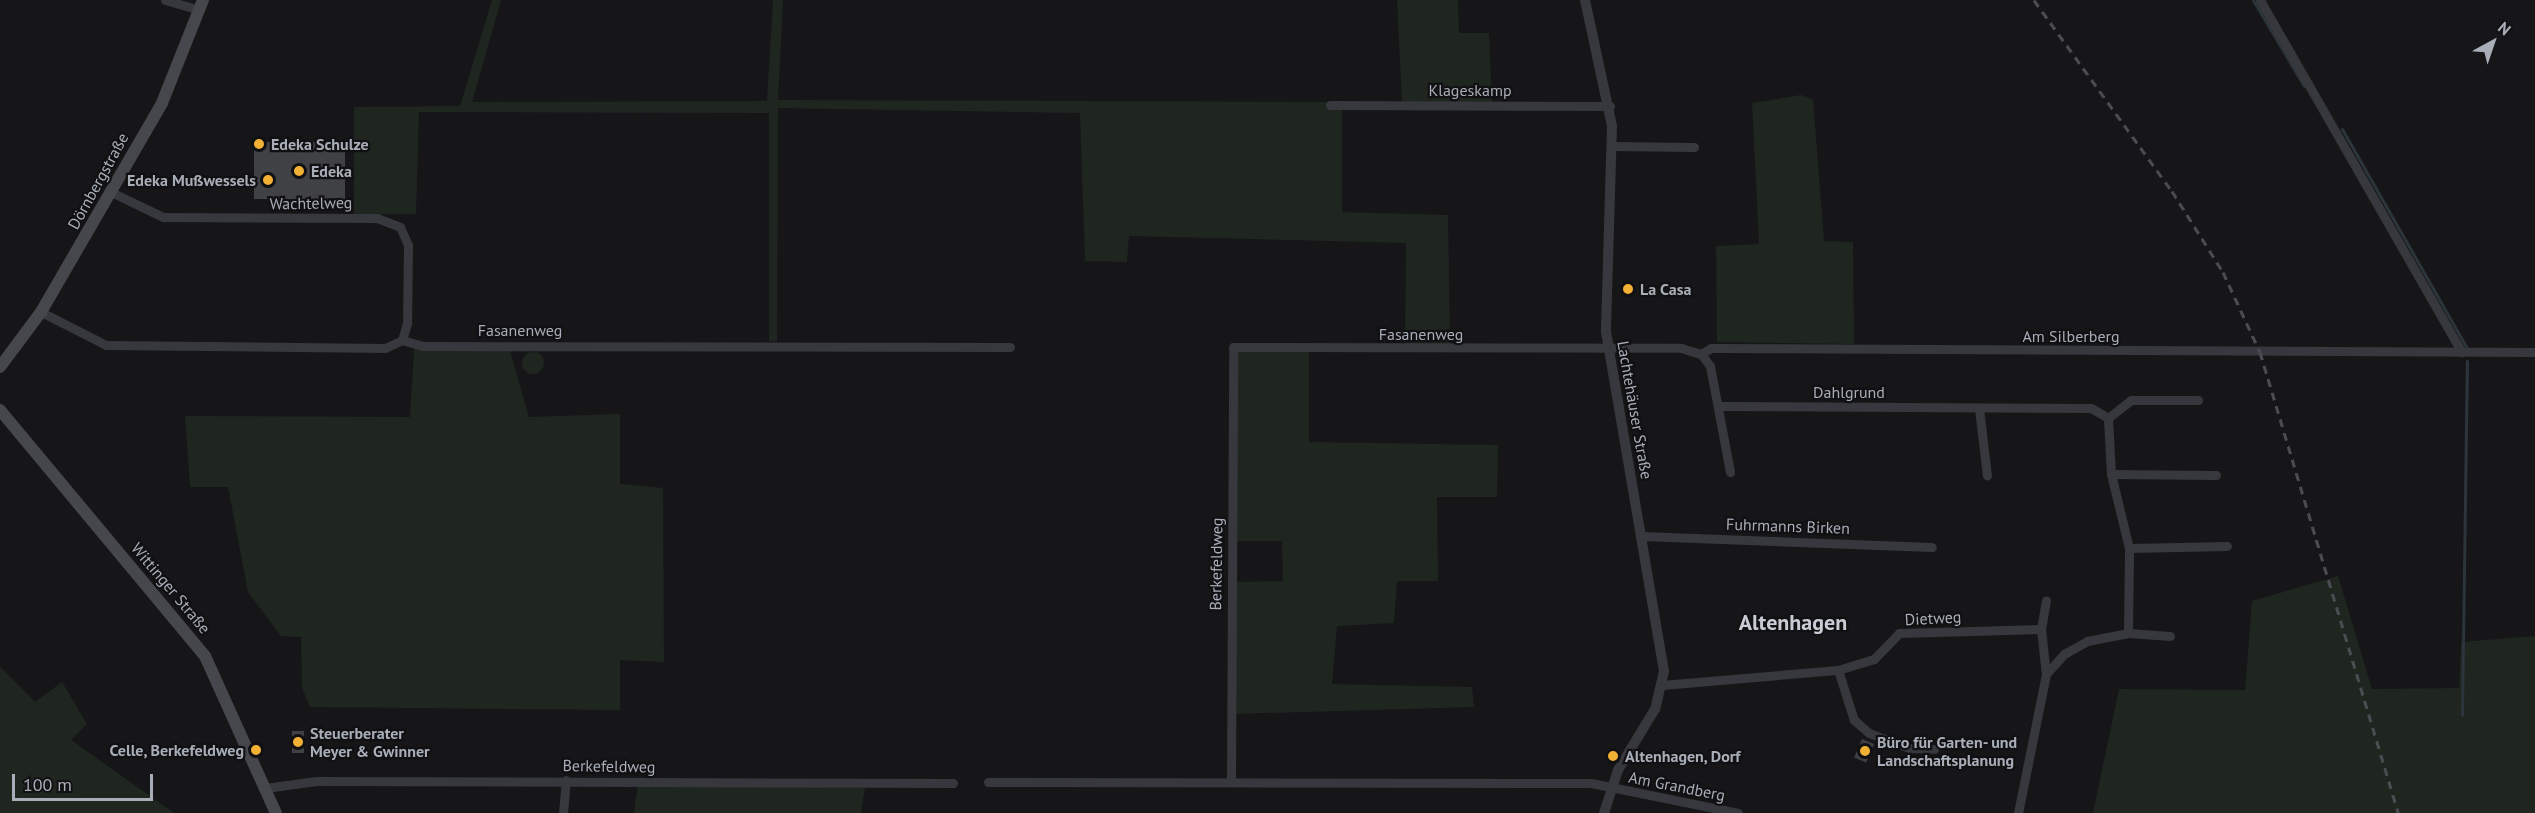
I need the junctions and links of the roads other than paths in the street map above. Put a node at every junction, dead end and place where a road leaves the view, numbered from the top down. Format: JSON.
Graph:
{"nodes":[{"id":1,"x":165,"y":0,"type":"edge"},
{"id":2,"x":1585,"y":0,"type":"edge"},
{"id":3,"x":2260,"y":0,"type":"edge"},
{"id":4,"x":201,"y":5,"type":"edge"},
{"id":5,"x":1330,"y":105,"type":"dead end"},
{"id":6,"x":1610,"y":106,"type":"junction"},
{"id":7,"x":1612,"y":146,"type":"junction"},
{"id":8,"x":1695,"y":147,"type":"dead end"},
{"id":9,"x":111,"y":192,"type":"junction"},
{"id":10,"x":41,"y":312,"type":"junction"},
{"id":11,"x":402,"y":340,"type":"junction"},
{"id":12,"x":1010,"y":347,"type":"dead end"},
{"id":13,"x":1233,"y":347,"type":"joint"},
{"id":14,"x":1608,"y":350,"type":"junction"},
{"id":15,"x":2462,"y":352,"type":"junction"},
{"id":16,"x":2535,"y":352,"type":"edge"},
{"id":17,"x":1701,"y":354,"type":"junction"},
{"id":18,"x":0,"y":367,"type":"edge"},
{"id":19,"x":2198,"y":400,"type":"dead end"},
{"id":20,"x":1719,"y":406,"type":"junction"},
{"id":21,"x":1979,"y":408,"type":"junction"},
{"id":22,"x":0,"y":410,"type":"edge"},
{"id":23,"x":2108,"y":418,"type":"junction"},
{"id":24,"x":1730,"y":472,"type":"dead end"},
{"id":25,"x":2110,"y":474,"type":"junction"},
{"id":26,"x":2216,"y":475,"type":"dead end"},
{"id":27,"x":1987,"y":476,"type":"dead end"},
{"id":28,"x":1643,"y":536,"type":"junction"},
{"id":29,"x":2227,"y":546,"type":"dead end"},
{"id":30,"x":1932,"y":547,"type":"dead end"},
{"id":31,"x":2129,"y":548,"type":"junction"},
{"id":32,"x":2046,"y":600,"type":"dead end"},
{"id":33,"x":2041,"y":629,"type":"junction"},
{"id":34,"x":2128,"y":633,"type":"junction"},
{"id":35,"x":2170,"y":636,"type":"dead end"},
{"id":36,"x":1838,"y":670,"type":"junction"},
{"id":37,"x":2046,"y":674,"type":"junction"},
{"id":38,"x":1662,"y":685,"type":"junction"},
{"id":39,"x":1934,"y":749,"type":"dead end"},
{"id":40,"x":566,"y":780,"type":"junction"},
{"id":41,"x":1231,"y":781,"type":"junction"},
{"id":42,"x":988,"y":782,"type":"dead end"},
{"id":43,"x":953,"y":783,"type":"dead end"},
{"id":44,"x":265,"y":788,"type":"junction"},
{"id":45,"x":1610,"y":789,"type":"junction"},
{"id":46,"x":1724,"y":812,"type":"edge"},
{"id":47,"x":276,"y":813,"type":"edge"},
{"id":48,"x":563,"y":813,"type":"edge"},
{"id":49,"x":1604,"y":813,"type":"edge"},
{"id":50,"x":1738,"y":813,"type":"edge"},
{"id":51,"x":2018,"y":813,"type":"edge"}],
"edges":[{"from":1,"to":4,"type":"street"},
{"from":2,"to":6,"type":"street","name":"Lachtehäuser Straße"},
{"from":3,"to":15,"type":"street"},
{"from":4,"to":9,"type":"main road","name":"Dörnbergstraße"},
{"from":5,"to":6,"type":"street","name":"Klageskamp"},
{"from":6,"to":7,"type":"street","name":"Lachtehäuser Straße"},
{"from":7,"to":8,"type":"street"},
{"from":7,"to":14,"type":"street","name":"Lachtehäuser Straße"},
{"from":9,"to":10,"type":"main road","name":"Dörnbergstraße"},
{"from":9,"to":11,"type":"street","name":"Wachtelweg"},
{"from":10,"to":11,"type":"street","name":"Fasanenweg"},
{"from":10,"to":18,"type":"main road","name":"Dörnbergstraße"},
{"from":11,"to":12,"type":"street","name":"Fasanenweg"},
{"from":13,"to":14,"type":"street","name":"Fasanenweg"},
{"from":13,"to":41,"type":"street","name":"Berkefeldweg"},
{"from":14,"to":17,"type":"street","name":"Am Silberberg"},
{"from":14,"to":28,"type":"street","name":"Lachtehäuser Straße"},
{"from":15,"to":16,"type":"street","name":"Am Silberberg"},
{"from":15,"to":17,"type":"street","name":"Am Silberberg"},
{"from":17,"to":20,"type":"street"},
{"from":19,"to":23,"type":"street"},
{"from":20,"to":21,"type":"street","name":"Dahlgrund"},
{"from":20,"to":24,"type":"street"},
{"from":21,"to":23,"type":"street","name":"Dahlgrund"},
{"from":21,"to":27,"type":"street"},
{"from":22,"to":44,"type":"main road","name":"Wittinger Straße"},
{"from":23,"to":25,"type":"street"},
{"from":25,"to":26,"type":"street"},
{"from":25,"to":31,"type":"street"},
{"from":28,"to":30,"type":"street","name":"Fuhrmanns Birken"},
{"from":28,"to":38,"type":"street","name":"Lachtehäuser Straße"},
{"from":29,"to":31,"type":"street"},
{"from":31,"to":34,"type":"street"},
{"from":32,"to":33,"type":"street"},
{"from":33,"to":36,"type":"street","name":"Dietweg"},
{"from":33,"to":37,"type":"street"},
{"from":34,"to":35,"type":"street"},
{"from":34,"to":37,"type":"street"},
{"from":36,"to":38,"type":"street","name":"Dietweg"},
{"from":36,"to":39,"type":"street"},
{"from":37,"to":51,"type":"street"},
{"from":38,"to":45,"type":"street","name":"Lachtehäuser Straße"},
{"from":40,"to":43,"type":"street","name":"Berkefeldweg"},
{"from":40,"to":44,"type":"street","name":"Berkefeldweg"},
{"from":40,"to":48,"type":"street"},
{"from":41,"to":42,"type":"street"},
{"from":41,"to":45,"type":"street"},
{"from":44,"to":47,"type":"main road","name":"Wittinger Straße"},
{"from":45,"to":46,"type":"street","name":"Am Grandberg"},
{"from":45,"to":49,"type":"street","name":"Lachtehäuser Straße"},
{"from":46,"to":50,"type":"street","name":"Am Grandberg"}]}
